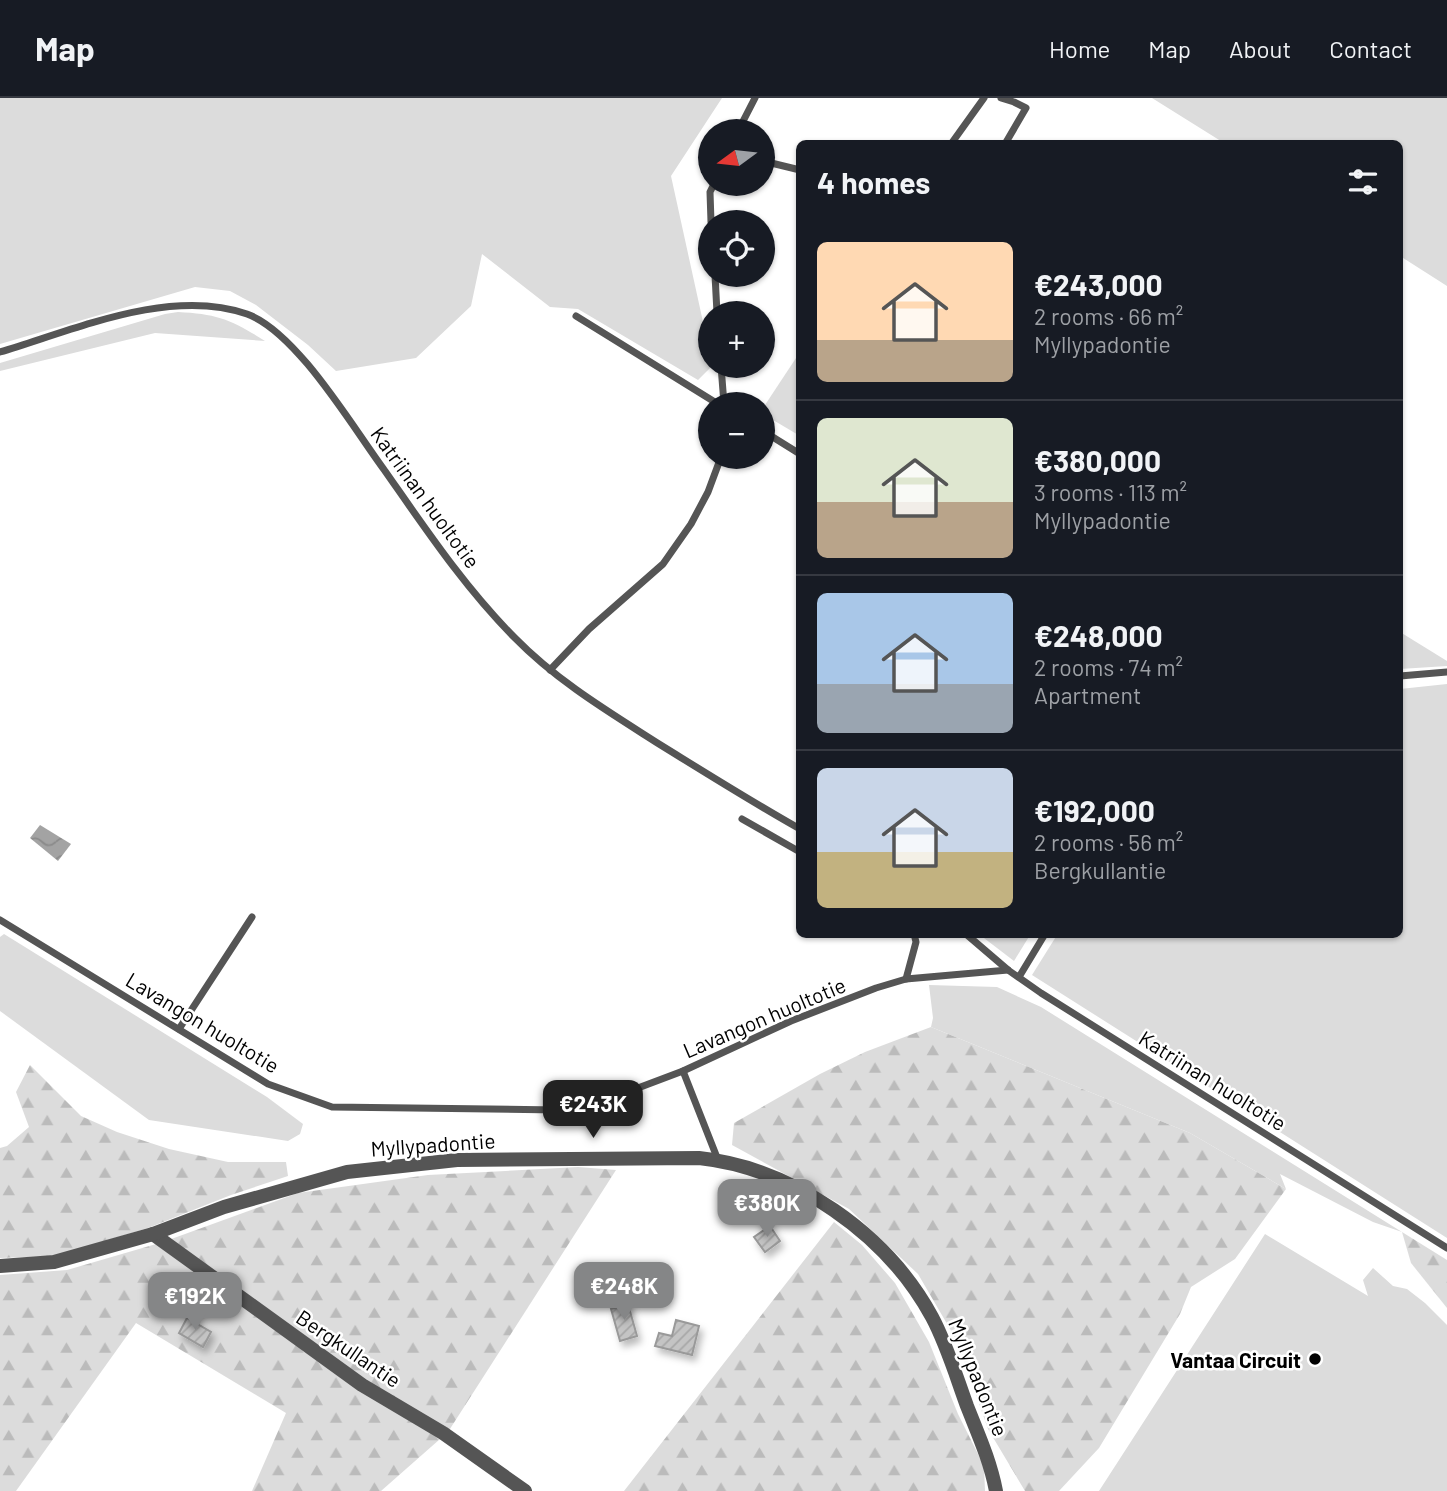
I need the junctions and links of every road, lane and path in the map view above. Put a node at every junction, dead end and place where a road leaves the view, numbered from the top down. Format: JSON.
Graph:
{"nodes":[{"id":1,"x":755,"y":98,"type":"edge"},
{"id":2,"x":984,"y":98,"type":"edge"},
{"id":3,"x":1001,"y":98,"type":"edge"},
{"id":4,"x":744,"y":119,"type":"edge"},
{"id":5,"x":954,"y":140,"type":"edge"},
{"id":6,"x":1007,"y":140,"type":"edge"},
{"id":7,"x":775,"y":164,"type":"edge"},
{"id":8,"x":796,"y":169,"type":"edge"},
{"id":9,"x":576,"y":316,"type":"dead end"},
{"id":10,"x":0,"y":352,"type":"edge"},
{"id":11,"x":699,"y":392,"type":"edge"},
{"id":12,"x":775,"y":438,"type":"edge"},
{"id":13,"x":796,"y":452,"type":"edge"},
{"id":14,"x":717,"y":469,"type":"edge"},
{"id":15,"x":550,"y":670,"type":"junction"},
{"id":16,"x":1447,"y":672,"type":"edge"},
{"id":17,"x":1403,"y":676,"type":"edge"},
{"id":18,"x":742,"y":819,"type":"dead end"},
{"id":19,"x":796,"y":827,"type":"edge"},
{"id":20,"x":796,"y":850,"type":"edge"},
{"id":21,"x":252,"y":918,"type":"dead end"},
{"id":22,"x":0,"y":920,"type":"edge"},
{"id":23,"x":915,"y":938,"type":"edge"},
{"id":24,"x":971,"y":938,"type":"edge"},
{"id":25,"x":1042,"y":938,"type":"edge"},
{"id":26,"x":1008,"y":970,"type":"junction"},
{"id":27,"x":1018,"y":977,"type":"junction"},
{"id":28,"x":906,"y":979,"type":"junction"},
{"id":29,"x":179,"y":1029,"type":"junction"},
{"id":30,"x":683,"y":1071,"type":"junction"},
{"id":31,"x":718,"y":1160,"type":"junction"},
{"id":32,"x":153,"y":1234,"type":"junction"},
{"id":33,"x":1447,"y":1248,"type":"edge"},
{"id":34,"x":0,"y":1266,"type":"edge"},
{"id":35,"x":525,"y":1491,"type":"edge"},
{"id":36,"x":996,"y":1491,"type":"edge"}],
"edges":[{"from":1,"to":4,"type":"lane"},
{"from":2,"to":5,"type":"lane"},
{"from":3,"to":6,"type":"lane"},
{"from":7,"to":8,"type":"lane"},
{"from":9,"to":11,"type":"lane"},
{"from":10,"to":15,"type":"lane","name":"Katriinan huoltotie"},
{"from":12,"to":13,"type":"lane"},
{"from":14,"to":15,"type":"lane"},
{"from":15,"to":19,"type":"lane","name":"Katriinan huoltotie"},
{"from":16,"to":17,"type":"lane"},
{"from":18,"to":20,"type":"lane"},
{"from":21,"to":29,"type":"lane"},
{"from":22,"to":29,"type":"lane","name":"Lavangon huoltotie"},
{"from":23,"to":28,"type":"lane"},
{"from":24,"to":26,"type":"lane","name":"Katriinan huoltotie"},
{"from":25,"to":27,"type":"lane"},
{"from":26,"to":27,"type":"lane","name":"Katriinan huoltotie"},
{"from":26,"to":28,"type":"lane","name":"Lavangon huoltotie"},
{"from":27,"to":33,"type":"lane","name":"Katriinan huoltotie"},
{"from":28,"to":30,"type":"lane","name":"Lavangon huoltotie"},
{"from":29,"to":30,"type":"lane","name":"Lavangon huoltotie"},
{"from":30,"to":31,"type":"lane"},
{"from":31,"to":32,"type":"street","name":"Myllypadontie"},
{"from":31,"to":36,"type":"street","name":"Myllypadontie"},
{"from":32,"to":34,"type":"street","name":"Myllypadontie"},
{"from":32,"to":35,"type":"street","name":"Bergkullantie"}]}
